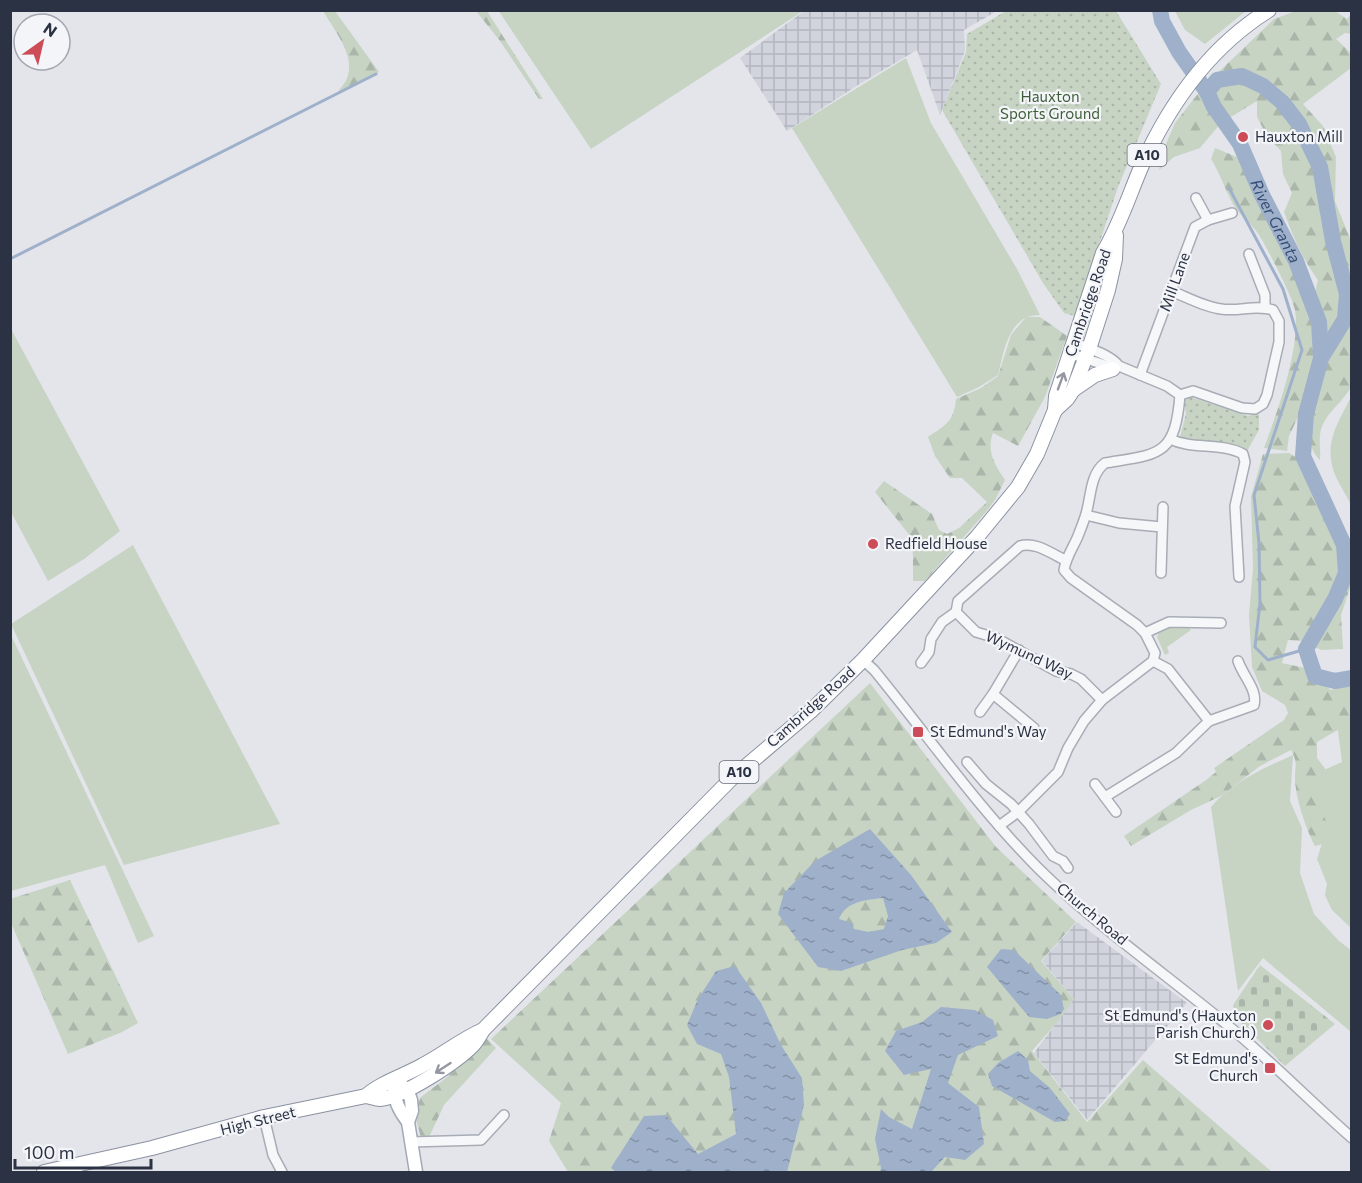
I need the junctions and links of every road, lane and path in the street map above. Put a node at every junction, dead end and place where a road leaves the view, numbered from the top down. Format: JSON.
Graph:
{"nodes":[{"id":1,"x":1269,"y":10,"type":"edge"},
{"id":2,"x":1196,"y":198,"type":"dead end"},
{"id":3,"x":1232,"y":213,"type":"dead end"},
{"id":4,"x":1208,"y":220,"type":"junction"},
{"id":5,"x":1116,"y":233,"type":"junction"},
{"id":6,"x":1249,"y":254,"type":"dead end"},
{"id":7,"x":1171,"y":291,"type":"junction"},
{"id":8,"x":1265,"y":307,"type":"junction"},
{"id":9,"x":1073,"y":349,"type":"junction"},
{"id":10,"x":1087,"y":354,"type":"junction"},
{"id":11,"x":1116,"y":368,"type":"junction"},
{"id":12,"x":1140,"y":375,"type":"junction"},
{"id":13,"x":1073,"y":390,"type":"junction"},
{"id":14,"x":1180,"y":395,"type":"junction"},
{"id":15,"x":1055,"y":410,"type":"junction"},
{"id":16,"x":1170,"y":439,"type":"junction"},
{"id":17,"x":1163,"y":507,"type":"dead end"},
{"id":18,"x":1086,"y":515,"type":"junction"},
{"id":19,"x":1162,"y":527,"type":"junction"},
{"id":20,"x":1065,"y":560,"type":"junction"},
{"id":21,"x":1161,"y":573,"type":"dead end"},
{"id":22,"x":1239,"y":577,"type":"dead end"},
{"id":23,"x":956,"y":612,"type":"junction"},
{"id":24,"x":1221,"y":623,"type":"dead end"},
{"id":25,"x":1145,"y":633,"type":"junction"},
{"id":26,"x":1019,"y":650,"type":"junction"},
{"id":27,"x":863,"y":660,"type":"junction"},
{"id":28,"x":1153,"y":661,"type":"junction"},
{"id":29,"x":1238,"y":662,"type":"dead end"},
{"id":30,"x":921,"y":663,"type":"dead end"},
{"id":31,"x":993,"y":694,"type":"junction"},
{"id":32,"x":1102,"y":700,"type":"junction"},
{"id":33,"x":980,"y":712,"type":"dead end"},
{"id":34,"x":1209,"y":721,"type":"junction"},
{"id":35,"x":1034,"y":728,"type":"dead end"},
{"id":36,"x":967,"y":762,"type":"dead end"},
{"id":37,"x":1095,"y":784,"type":"dead end"},
{"id":38,"x":1105,"y":797,"type":"junction"},
{"id":39,"x":1018,"y":812,"type":"junction"},
{"id":40,"x":1116,"y":812,"type":"dead end"},
{"id":41,"x":999,"y":826,"type":"junction"},
{"id":42,"x":1068,"y":868,"type":"dead end"},
{"id":43,"x":483,"y":1029,"type":"junction"},
{"id":44,"x":394,"y":1080,"type":"junction"},
{"id":45,"x":400,"y":1092,"type":"junction"},
{"id":46,"x":366,"y":1096,"type":"junction"},
{"id":47,"x":504,"y":1115,"type":"dead end"},
{"id":48,"x":264,"y":1117,"type":"junction"},
{"id":49,"x":1352,"y":1138,"type":"edge"},
{"id":50,"x":410,"y":1142,"type":"junction"},
{"id":51,"x":44,"y":1173,"type":"edge"},
{"id":52,"x":282,"y":1173,"type":"edge"},
{"id":53,"x":416,"y":1173,"type":"edge"}],
"edges":[{"from":1,"to":5,"type":"highway","name":"Cambridge Road","number":"A10"},
{"from":2,"to":4,"type":"street"},
{"from":3,"to":4,"type":"street"},
{"from":4,"to":7,"type":"street","name":"Mill Lane"},
{"from":5,"to":9,"type":"highway","name":"Cambridge Road","number":"A10"},
{"from":5,"to":10,"type":"highway","name":"Cambridge Road","number":"A10"},
{"from":6,"to":8,"type":"street"},
{"from":7,"to":8,"type":"street"},
{"from":7,"to":12,"type":"street","name":"Mill Lane"},
{"from":8,"to":14,"type":"street"},
{"from":9,"to":10,"type":"street"},
{"from":15,"to":9,"type":"highway","name":"Cambridge Road","number":"A10","one_way":true},
{"from":10,"to":11,"type":"street"},
{"from":10,"to":13,"type":"highway","name":"Cambridge Road","number":"A10"},
{"from":11,"to":12,"type":"street"},
{"from":11,"to":13,"type":"highway"},
{"from":12,"to":14,"type":"street"},
{"from":13,"to":15,"type":"highway","name":"Cambridge Road","number":"A10"},
{"from":14,"to":16,"type":"street"},
{"from":15,"to":27,"type":"highway","name":"Cambridge Road","number":"A10"},
{"from":16,"to":18,"type":"street"},
{"from":16,"to":22,"type":"street"},
{"from":17,"to":19,"type":"street"},
{"from":18,"to":19,"type":"street"},
{"from":18,"to":20,"type":"street"},
{"from":19,"to":21,"type":"street"},
{"from":20,"to":23,"type":"street"},
{"from":20,"to":25,"type":"street"},
{"from":23,"to":26,"type":"street","name":"Wymund Way"},
{"from":23,"to":30,"type":"street"},
{"from":24,"to":25,"type":"street"},
{"from":25,"to":28,"type":"street"},
{"from":26,"to":31,"type":"street"},
{"from":26,"to":32,"type":"street","name":"Wymund Way"},
{"from":27,"to":41,"type":"street","name":"Church Road"},
{"from":27,"to":43,"type":"highway","name":"Cambridge Road","number":"A10"},
{"from":28,"to":32,"type":"street"},
{"from":28,"to":34,"type":"street"},
{"from":29,"to":34,"type":"street"},
{"from":31,"to":33,"type":"street"},
{"from":31,"to":35,"type":"street"},
{"from":32,"to":39,"type":"street"},
{"from":34,"to":38,"type":"street"},
{"from":36,"to":39,"type":"street"},
{"from":37,"to":38,"type":"street"},
{"from":38,"to":40,"type":"street"},
{"from":39,"to":41,"type":"street"},
{"from":39,"to":42,"type":"street"},
{"from":41,"to":49,"type":"street","name":"Church Road"},
{"from":43,"to":44,"type":"highway","name":"Cambridge Road","number":"A10"},
{"from":43,"to":45,"type":"highway","name":"Cambridge Road","number":"A10","one_way":true},
{"from":44,"to":45,"type":"main road"},
{"from":44,"to":46,"type":"highway","name":"High Street","number":"A10"},
{"from":45,"to":46,"type":"highway","name":"High Street","number":"A10"},
{"from":45,"to":50,"type":"main road"},
{"from":46,"to":48,"type":"highway","name":"High Street","number":"A10"},
{"from":47,"to":50,"type":"street"},
{"from":48,"to":51,"type":"highway","name":"High Street","number":"A10"},
{"from":48,"to":52,"type":"street"},
{"from":50,"to":53,"type":"main road"}]}
